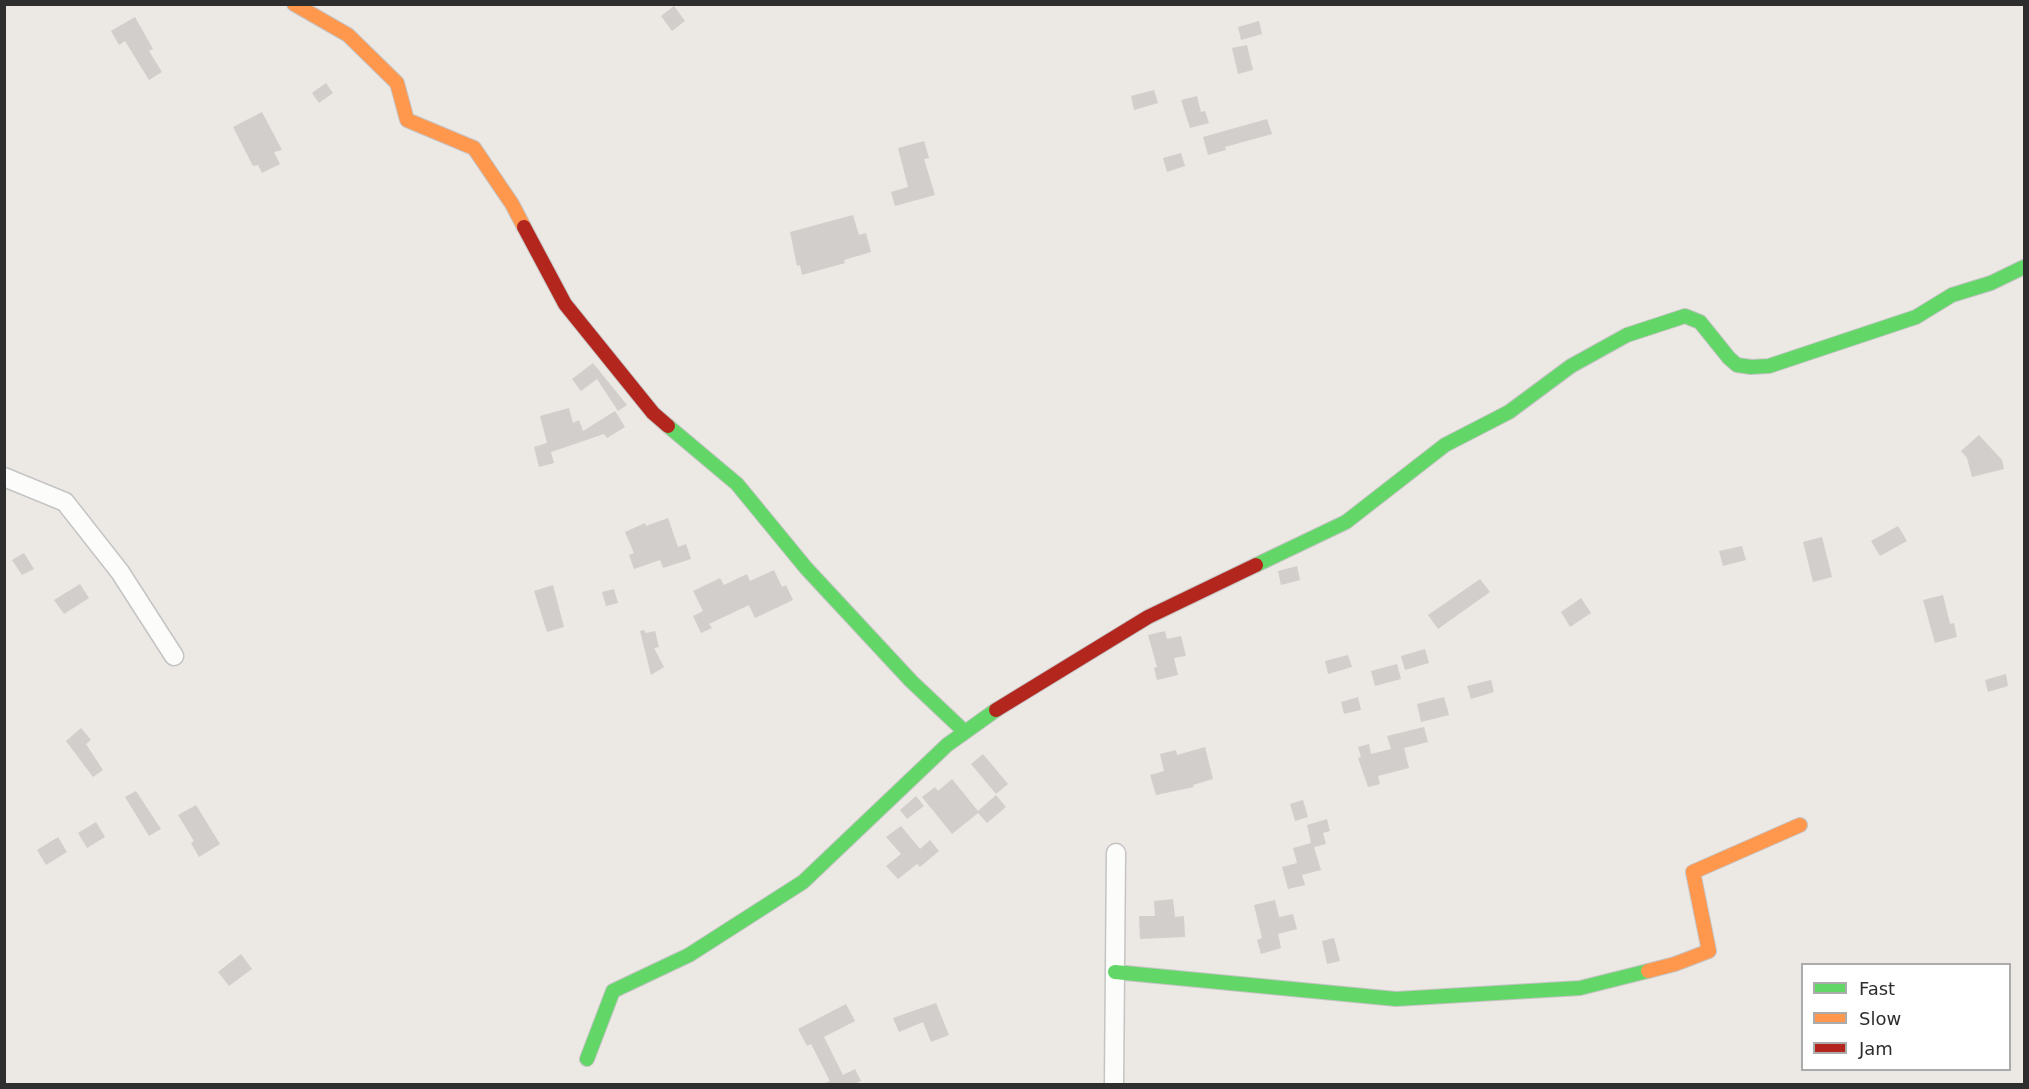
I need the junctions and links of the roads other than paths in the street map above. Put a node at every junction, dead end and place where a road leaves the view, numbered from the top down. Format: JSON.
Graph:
{"nodes":[{"id":1,"x":294,"y":4,"type":"edge"},
{"id":2,"x":2025,"y":267,"type":"edge"},
{"id":3,"x":4,"y":477,"type":"edge"},
{"id":4,"x":174,"y":656,"type":"dead end"},
{"id":5,"x":965,"y":732,"type":"junction"},
{"id":6,"x":1800,"y":825,"type":"dead end"},
{"id":7,"x":1116,"y":853,"type":"dead end"},
{"id":8,"x":1115,"y":972,"type":"junction"},
{"id":9,"x":587,"y":1059,"type":"dead end"},
{"id":10,"x":1114,"y":1084,"type":"edge"}],
"edges":[{"from":1,"to":5,"type":"street"},
{"from":2,"to":5,"type":"street"},
{"from":3,"to":4,"type":"street"},
{"from":5,"to":9,"type":"street"},
{"from":6,"to":8,"type":"street"},
{"from":7,"to":8,"type":"street"},
{"from":8,"to":10,"type":"street"}]}
